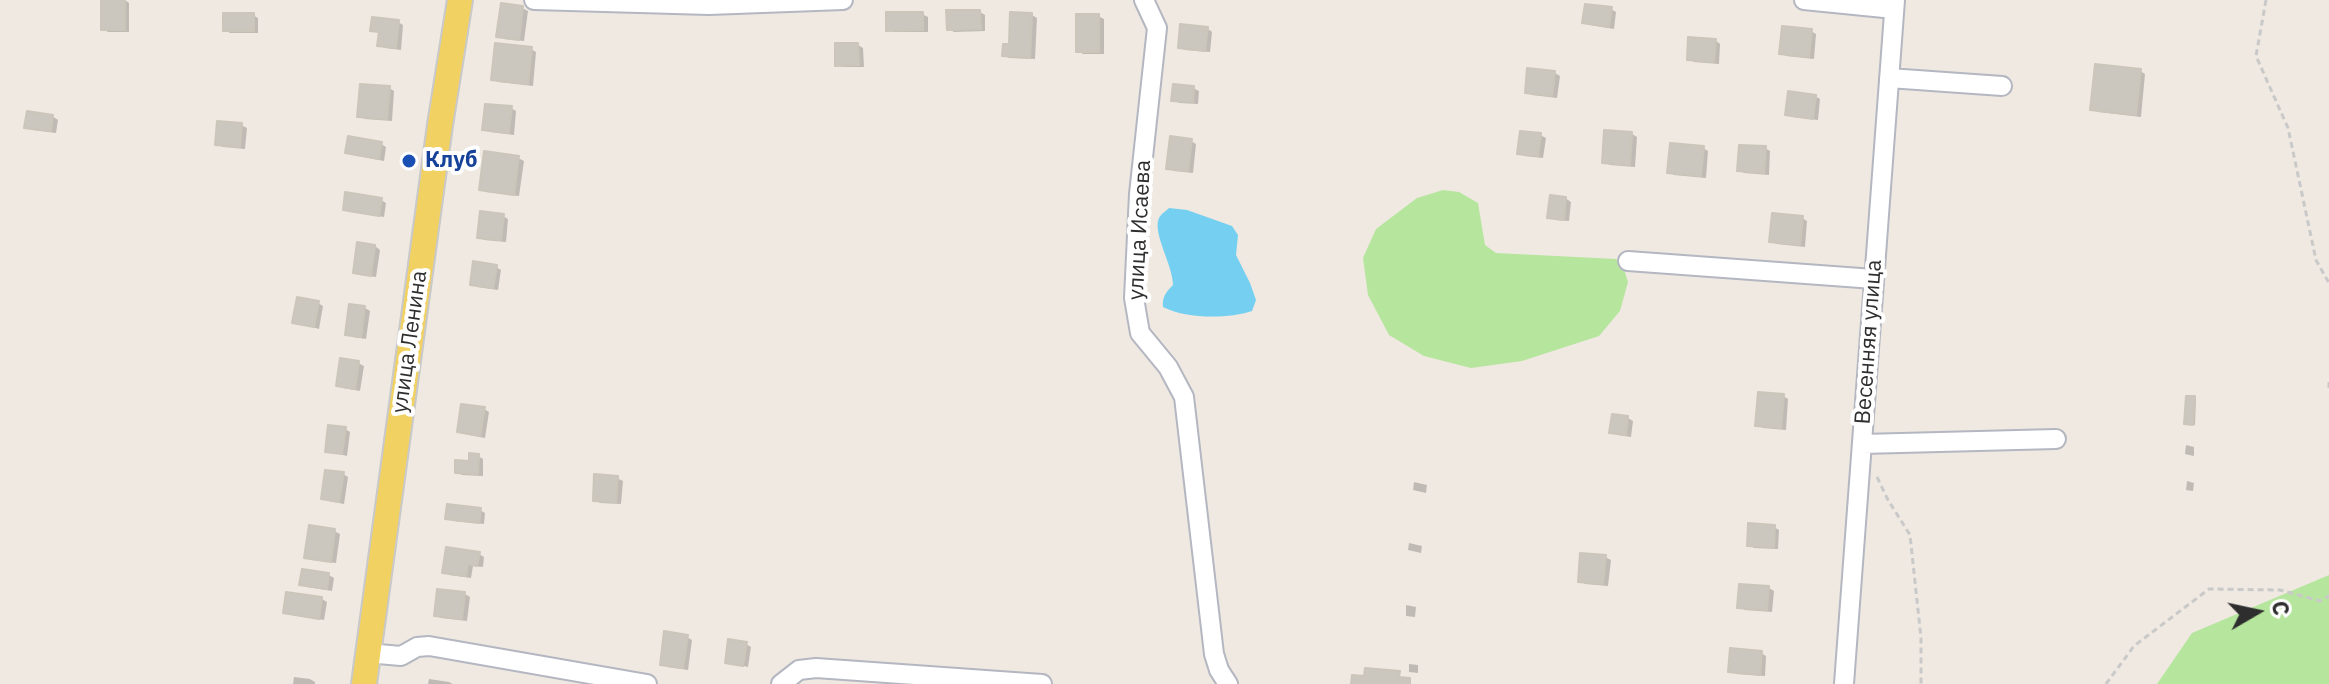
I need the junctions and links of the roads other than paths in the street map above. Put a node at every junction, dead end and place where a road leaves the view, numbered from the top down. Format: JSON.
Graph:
{"nodes":[{"id":1,"x":460,"y":0,"type":"edge"},
{"id":2,"x":534,"y":0,"type":"edge"},
{"id":3,"x":843,"y":0,"type":"edge"},
{"id":4,"x":1144,"y":0,"type":"edge"},
{"id":5,"x":1804,"y":0,"type":"edge"},
{"id":6,"x":1894,"y":5,"type":"edge"},
{"id":7,"x":1889,"y":78,"type":"junction"},
{"id":8,"x":2002,"y":86,"type":"dead end"},
{"id":9,"x":1628,"y":261,"type":"dead end"},
{"id":10,"x":1874,"y":279,"type":"junction"},
{"id":11,"x":2056,"y":439,"type":"dead end"},
{"id":12,"x":1862,"y":444,"type":"junction"},
{"id":13,"x":367,"y":653,"type":"junction"},
{"id":14,"x":364,"y":684,"type":"edge"},
{"id":15,"x":647,"y":684,"type":"edge"},
{"id":16,"x":781,"y":684,"type":"edge"},
{"id":17,"x":1042,"y":684,"type":"edge"},
{"id":18,"x":1228,"y":684,"type":"edge"},
{"id":19,"x":1844,"y":684,"type":"edge"}],
"edges":[{"from":1,"to":13,"type":"main road","name":"улица Ленина"},
{"from":2,"to":3,"type":"street"},
{"from":4,"to":18,"type":"street","name":"улица Исаева"},
{"from":5,"to":6,"type":"street"},
{"from":6,"to":7,"type":"street","name":"Весенняя улица"},
{"from":7,"to":8,"type":"street"},
{"from":7,"to":10,"type":"street","name":"Весенняя улица"},
{"from":9,"to":10,"type":"street"},
{"from":10,"to":12,"type":"street","name":"Весенняя улица"},
{"from":11,"to":12,"type":"street"},
{"from":12,"to":19,"type":"street","name":"Весенняя улица"},
{"from":13,"to":14,"type":"main road","name":"улица Ленина"},
{"from":13,"to":15,"type":"street"},
{"from":16,"to":17,"type":"street"}]}
